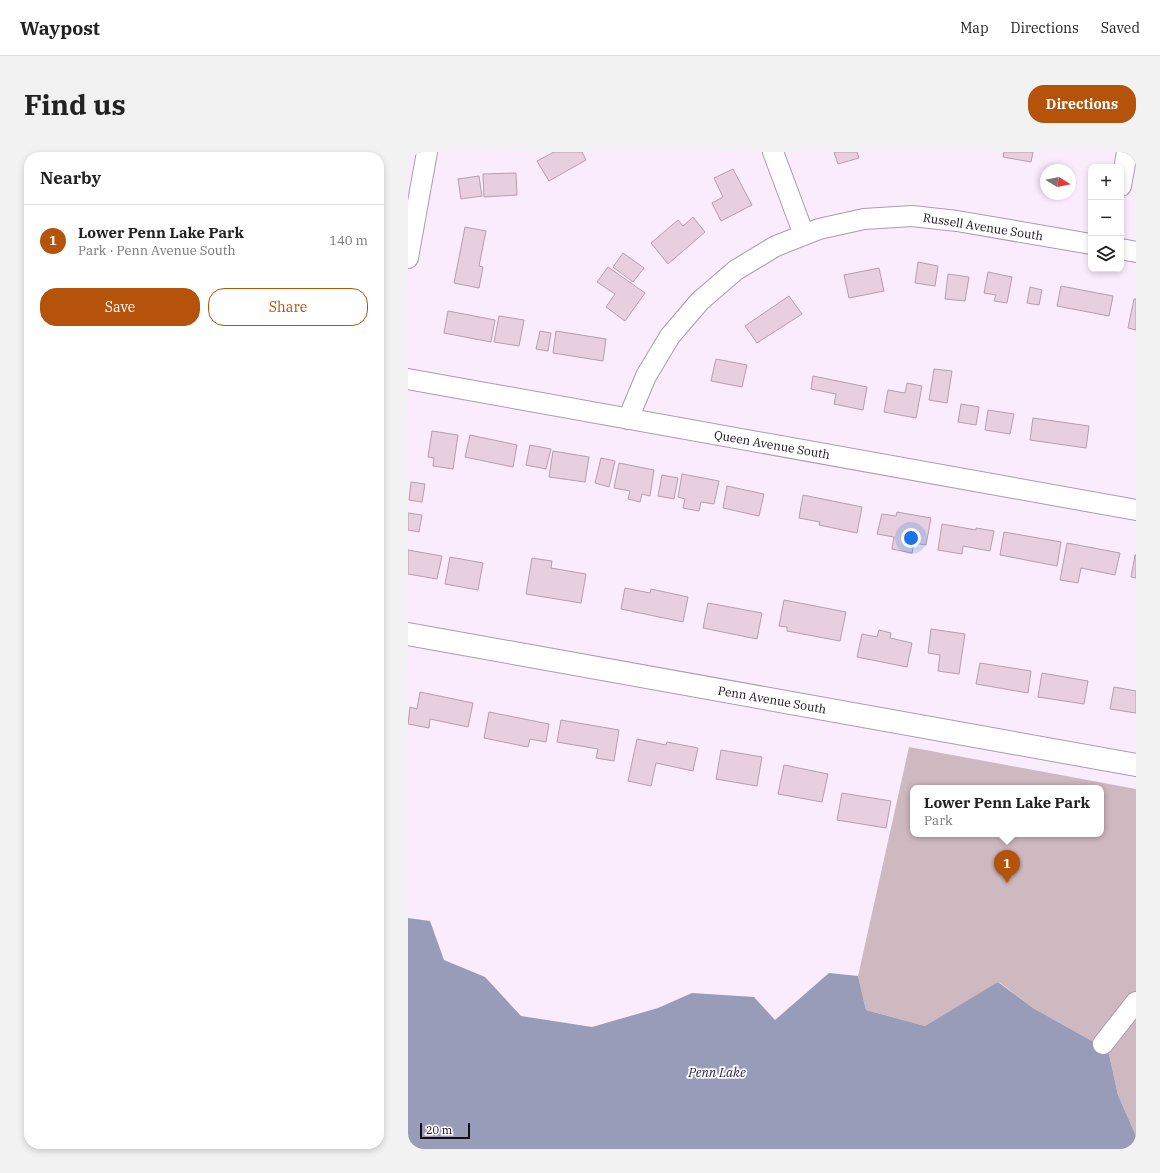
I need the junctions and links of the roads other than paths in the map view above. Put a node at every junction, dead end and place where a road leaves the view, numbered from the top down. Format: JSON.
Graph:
{"nodes":[{"id":1,"x":427,"y":152,"type":"edge"},
{"id":2,"x":773,"y":152,"type":"edge"},
{"id":3,"x":1127,"y":152,"type":"edge"},
{"id":4,"x":1124,"y":169,"type":"edge"},
{"id":5,"x":804,"y":235,"type":"junction"},
{"id":6,"x":1088,"y":243,"type":"edge"},
{"id":7,"x":1124,"y":250,"type":"edge"},
{"id":8,"x":1136,"y":252,"type":"edge"},
{"id":9,"x":408,"y":258,"type":"edge"},
{"id":10,"x":408,"y":379,"type":"edge"},
{"id":11,"x":628,"y":419,"type":"junction"},
{"id":12,"x":1136,"y":510,"type":"edge"},
{"id":13,"x":408,"y":634,"type":"edge"},
{"id":14,"x":1136,"y":765,"type":"edge"},
{"id":15,"x":1136,"y":1002,"type":"edge"},
{"id":16,"x":1103,"y":1044,"type":"dead end"}],
"edges":[{"from":1,"to":9,"type":"street"},
{"from":2,"to":5,"type":"street"},
{"from":3,"to":4,"type":"street"},
{"from":5,"to":6,"type":"street","name":"Russell Avenue South"},
{"from":5,"to":11,"type":"street","name":"Russell Avenue South"},
{"from":7,"to":8,"type":"street"},
{"from":10,"to":11,"type":"street","name":"Queen Avenue South"},
{"from":11,"to":12,"type":"street","name":"Queen Avenue South"},
{"from":13,"to":14,"type":"main road","name":"Penn Avenue South"},
{"from":15,"to":16,"type":"street"}]}
